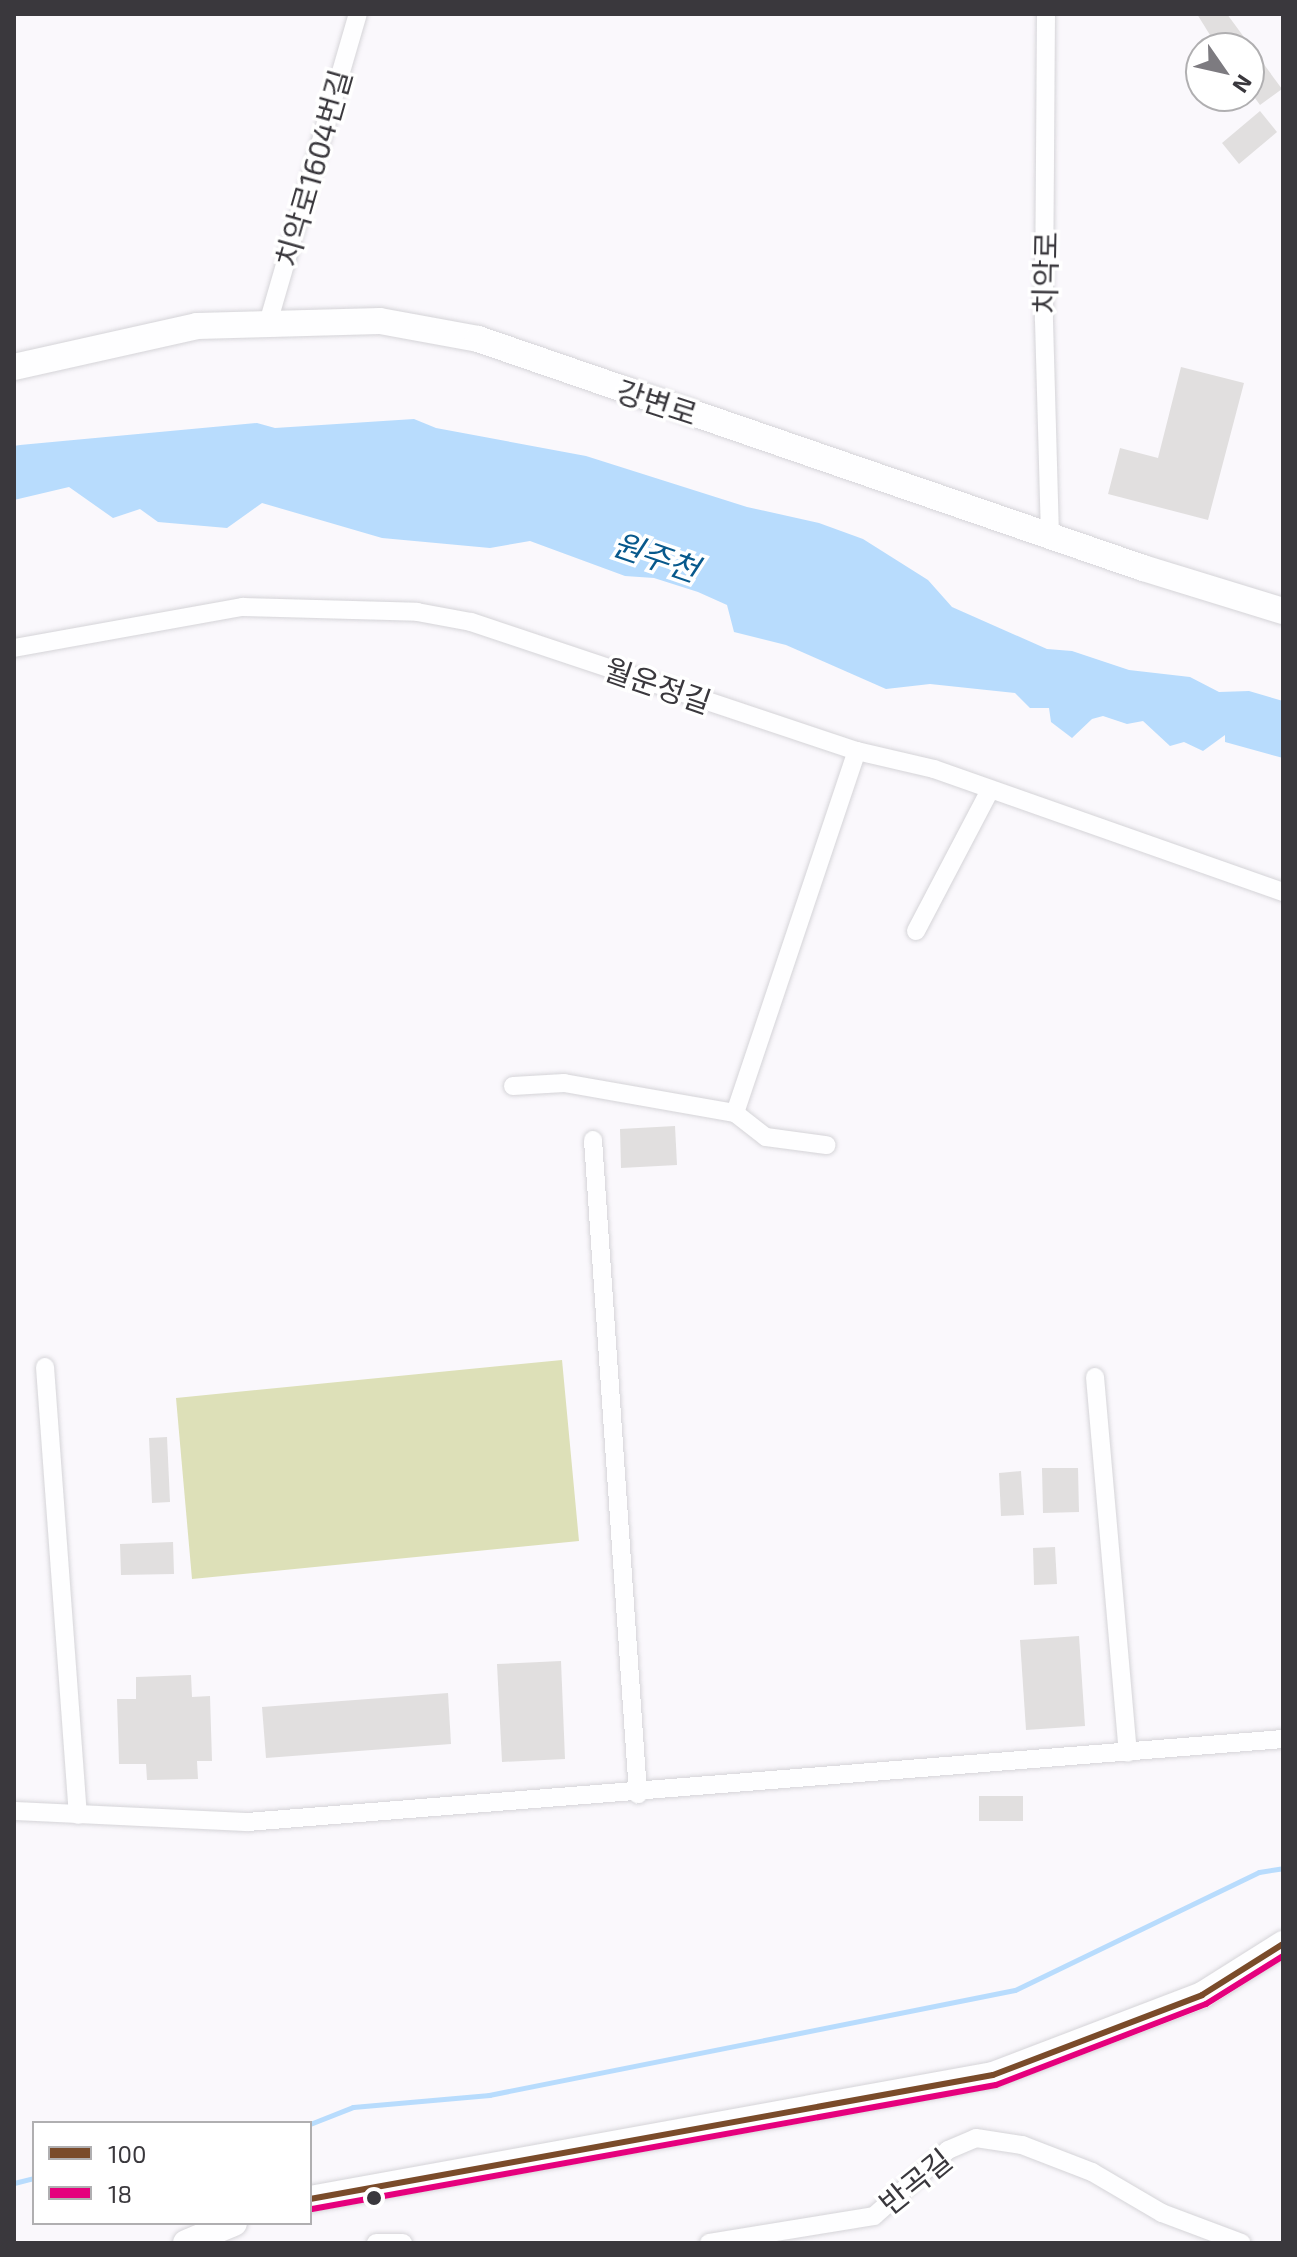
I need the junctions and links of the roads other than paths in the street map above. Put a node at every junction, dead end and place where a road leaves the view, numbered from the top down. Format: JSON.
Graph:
{"nodes":[{"id":1,"x":358,"y":14,"type":"edge"},
{"id":2,"x":1046,"y":14,"type":"edge"},
{"id":3,"x":268,"y":323,"type":"junction"},
{"id":4,"x":14,"y":367,"type":"edge"},
{"id":5,"x":1050,"y":533,"type":"junction"},
{"id":6,"x":1283,"y":611,"type":"edge"},
{"id":7,"x":14,"y":648,"type":"edge"},
{"id":8,"x":857,"y":751,"type":"junction"},
{"id":9,"x":990,"y":790,"type":"junction"},
{"id":10,"x":1283,"y":892,"type":"edge"},
{"id":11,"x":916,"y":931,"type":"dead end"},
{"id":12,"x":513,"y":1086,"type":"dead end"},
{"id":13,"x":735,"y":1113,"type":"junction"},
{"id":14,"x":593,"y":1140,"type":"dead end"},
{"id":15,"x":826,"y":1145,"type":"dead end"},
{"id":16,"x":45,"y":1367,"type":"dead end"},
{"id":17,"x":1095,"y":1377,"type":"dead end"},
{"id":18,"x":1283,"y":1739,"type":"edge"},
{"id":19,"x":1128,"y":1753,"type":"junction"},
{"id":20,"x":638,"y":1794,"type":"junction"},
{"id":21,"x":14,"y":1811,"type":"edge"},
{"id":22,"x":78,"y":1815,"type":"junction"},
{"id":23,"x":1283,"y":1944,"type":"edge"},
{"id":24,"x":312,"y":2199,"type":"edge"},
{"id":25,"x":229,"y":2225,"type":"edge"},
{"id":26,"x":723,"y":2242,"type":"edge"},
{"id":27,"x":186,"y":2243,"type":"edge"},
{"id":28,"x":376,"y":2243,"type":"edge"},
{"id":29,"x":403,"y":2243,"type":"edge"},
{"id":30,"x":1242,"y":2243,"type":"edge"}],
"edges":[{"from":1,"to":3,"type":"street","name":"치악로1604번길"},
{"from":2,"to":5,"type":"street","name":"치악로"},
{"from":3,"to":4,"type":"street","name":"강변로"},
{"from":3,"to":5,"type":"street","name":"강변로"},
{"from":5,"to":6,"type":"street","name":"강변로"},
{"from":7,"to":8,"type":"street","name":"월운정길"},
{"from":8,"to":9,"type":"street","name":"월운정길"},
{"from":8,"to":13,"type":"street"},
{"from":9,"to":10,"type":"street","name":"월운정길"},
{"from":9,"to":11,"type":"street"},
{"from":12,"to":13,"type":"street"},
{"from":13,"to":15,"type":"street"},
{"from":14,"to":20,"type":"street"},
{"from":16,"to":22,"type":"street"},
{"from":17,"to":19,"type":"street"},
{"from":18,"to":19,"type":"street"},
{"from":19,"to":20,"type":"street"},
{"from":20,"to":22,"type":"street"},
{"from":21,"to":22,"type":"street"},
{"from":23,"to":24,"type":"street"},
{"from":25,"to":27,"type":"street"},
{"from":26,"to":30,"type":"street","name":"반곡길"},
{"from":28,"to":29,"type":"street"}]}
